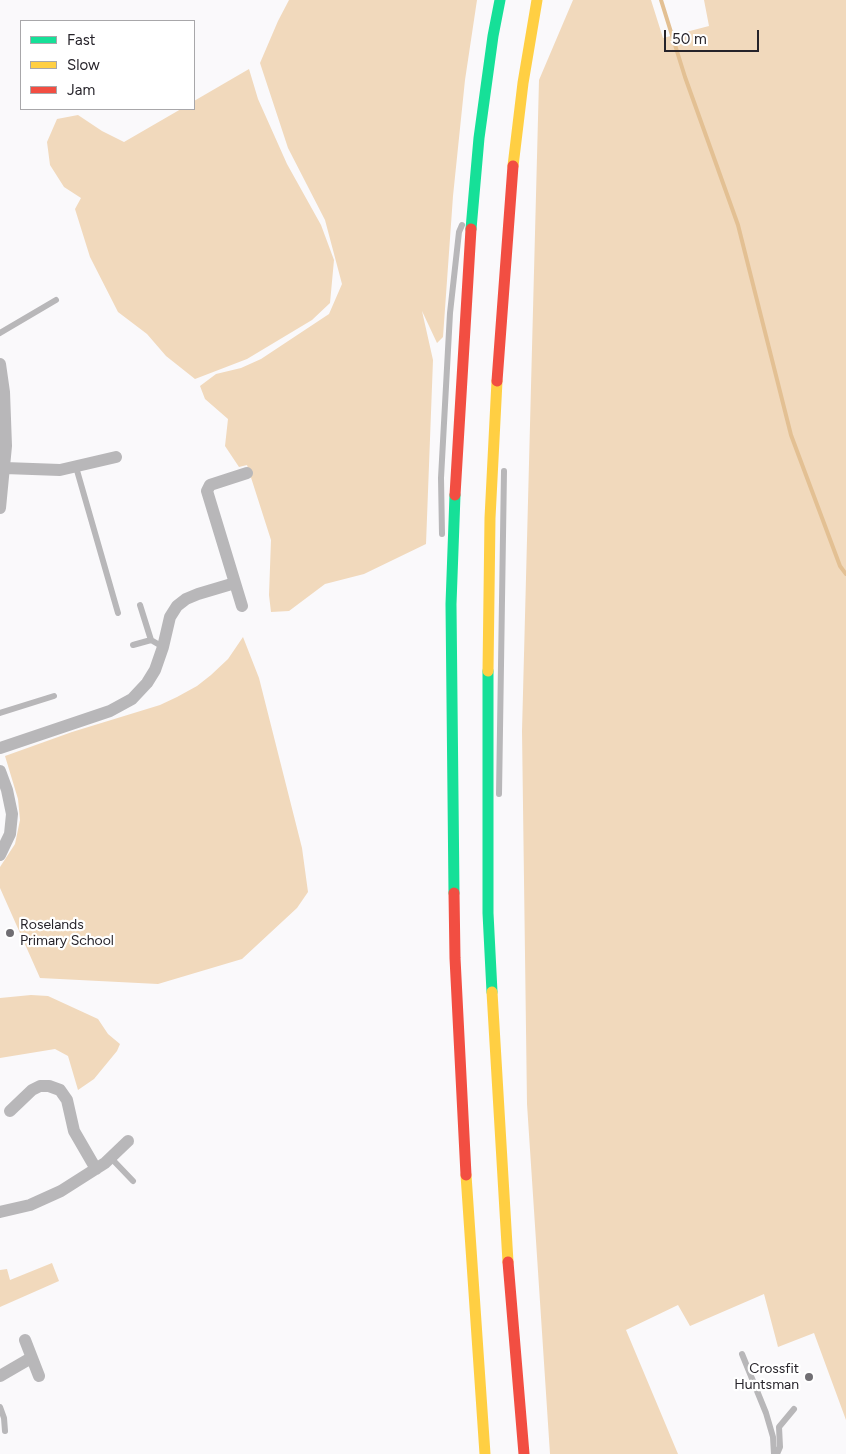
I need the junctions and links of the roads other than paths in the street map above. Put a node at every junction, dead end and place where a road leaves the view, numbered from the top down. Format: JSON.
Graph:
{"nodes":[{"id":1,"x":500,"y":0,"type":"edge"},
{"id":2,"x":537,"y":0,"type":"edge"},
{"id":3,"x":472,"y":205,"type":"junction"},
{"id":4,"x":56,"y":300,"type":"dead end"},
{"id":5,"x":500,"y":328,"type":"junction"},
{"id":6,"x":0,"y":333,"type":"edge"},
{"id":7,"x":0,"y":364,"type":"edge"},
{"id":8,"x":503,"y":395,"type":"dead end"},
{"id":9,"x":116,"y":457,"type":"dead end"},
{"id":10,"x":504,"y":460,"type":"dead end"},
{"id":11,"x":76,"y":467,"type":"junction"},
{"id":12,"x":5,"y":468,"type":"junction"},
{"id":13,"x":247,"y":473,"type":"dead end"},
{"id":14,"x":0,"y":508,"type":"edge"},
{"id":15,"x":442,"y":542,"type":"dead end"},
{"id":16,"x":446,"y":569,"type":"dead end"},
{"id":17,"x":235,"y":583,"type":"junction"},
{"id":18,"x":140,"y":604,"type":"dead end"},
{"id":19,"x":451,"y":604,"type":"junction"},
{"id":20,"x":242,"y":606,"type":"dead end"},
{"id":21,"x":118,"y":613,"type":"dead end"},
{"id":22,"x":150,"y":640,"type":"junction"},
{"id":23,"x":133,"y":644,"type":"dead end"},
{"id":24,"x":163,"y":647,"type":"junction"},
{"id":25,"x":54,"y":696,"type":"dead end"},
{"id":26,"x":0,"y":713,"type":"edge"},
{"id":27,"x":0,"y":748,"type":"edge"},
{"id":28,"x":0,"y":771,"type":"edge"},
{"id":29,"x":499,"y":800,"type":"dead end"},
{"id":30,"x":0,"y":853,"type":"edge"},
{"id":31,"x":495,"y":878,"type":"dead end"},
{"id":32,"x":488,"y":913,"type":"junction"},
{"id":33,"x":10,"y":1111,"type":"dead end"},
{"id":34,"x":128,"y":1141,"type":"dead end"},
{"id":35,"x":111,"y":1158,"type":"junction"},
{"id":36,"x":96,"y":1169,"type":"junction"},
{"id":37,"x":133,"y":1181,"type":"dead end"},
{"id":38,"x":0,"y":1212,"type":"edge"},
{"id":39,"x":25,"y":1340,"type":"dead end"},
{"id":40,"x":742,"y":1354,"type":"dead end"},
{"id":41,"x":31,"y":1358,"type":"junction"},
{"id":42,"x":0,"y":1376,"type":"edge"},
{"id":43,"x":39,"y":1376,"type":"dead end"},
{"id":44,"x":0,"y":1407,"type":"edge"},
{"id":45,"x":794,"y":1409,"type":"dead end"},
{"id":46,"x":5,"y":1431,"type":"dead end"},
{"id":47,"x":485,"y":1454,"type":"edge"},
{"id":48,"x":524,"y":1454,"type":"edge"},
{"id":49,"x":775,"y":1454,"type":"edge"}],
"edges":[{"from":1,"to":3,"type":"highway"},
{"from":2,"to":5,"type":"highway"},
{"from":3,"to":15,"type":"lane"},
{"from":3,"to":19,"type":"highway"},
{"from":4,"to":6,"type":"lane"},
{"from":5,"to":8,"type":"lane"},
{"from":5,"to":32,"type":"highway"},
{"from":7,"to":12,"type":"street"},
{"from":9,"to":11,"type":"street"},
{"from":10,"to":29,"type":"lane"},
{"from":11,"to":12,"type":"street"},
{"from":11,"to":21,"type":"lane"},
{"from":12,"to":14,"type":"street"},
{"from":13,"to":17,"type":"street"},
{"from":16,"to":19,"type":"lane"},
{"from":17,"to":20,"type":"street"},
{"from":17,"to":24,"type":"street"},
{"from":18,"to":22,"type":"lane"},
{"from":19,"to":47,"type":"highway"},
{"from":22,"to":23,"type":"lane"},
{"from":22,"to":24,"type":"lane"},
{"from":24,"to":27,"type":"street"},
{"from":25,"to":26,"type":"lane"},
{"from":28,"to":30,"type":"street"},
{"from":31,"to":32,"type":"lane"},
{"from":32,"to":48,"type":"highway"},
{"from":33,"to":36,"type":"street"},
{"from":34,"to":35,"type":"street"},
{"from":35,"to":36,"type":"street"},
{"from":35,"to":37,"type":"lane"},
{"from":36,"to":38,"type":"street"},
{"from":39,"to":41,"type":"street"},
{"from":40,"to":49,"type":"lane"},
{"from":41,"to":42,"type":"street"},
{"from":41,"to":43,"type":"street"},
{"from":44,"to":46,"type":"lane"},
{"from":45,"to":49,"type":"lane"}]}
